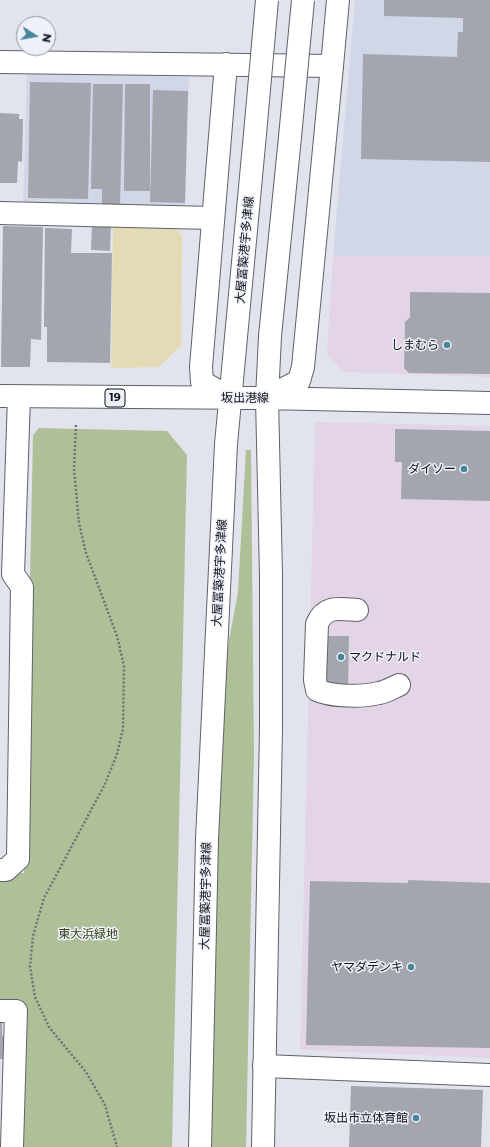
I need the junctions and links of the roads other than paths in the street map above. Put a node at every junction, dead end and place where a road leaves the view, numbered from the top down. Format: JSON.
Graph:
{"nodes":[{"id":1,"x":267,"y":0,"type":"edge"},
{"id":2,"x":302,"y":0,"type":"edge"},
{"id":3,"x":338,"y":0,"type":"edge"},
{"id":4,"x":0,"y":62,"type":"edge"},
{"id":5,"x":226,"y":64,"type":"junction"},
{"id":6,"x":332,"y":66,"type":"junction"},
{"id":7,"x":0,"y":213,"type":"edge"},
{"id":8,"x":213,"y":218,"type":"junction"},
{"id":9,"x":10,"y":397,"type":"edge"},
{"id":10,"x":230,"y":398,"type":"junction"},
{"id":11,"x":266,"y":398,"type":"junction"},
{"id":12,"x":490,"y":403,"type":"edge"},
{"id":13,"x":7,"y":574,"type":"edge"},
{"id":14,"x":357,"y":610,"type":"dead end"},
{"id":15,"x":399,"y":685,"type":"dead end"},
{"id":16,"x":0,"y":870,"type":"edge"},
{"id":17,"x":0,"y":1011,"type":"edge"},
{"id":18,"x":264,"y":1066,"type":"junction"},
{"id":19,"x":490,"y":1075,"type":"edge"},
{"id":20,"x":12,"y":1147,"type":"edge"},
{"id":21,"x":200,"y":1147,"type":"edge"},
{"id":22,"x":263,"y":1147,"type":"edge"}],
"edges":[{"from":1,"to":10,"type":"main road","name":"大屋冨築港宇多津線","bridge":true},
{"from":2,"to":11,"type":"main road","bridge":true},
{"from":3,"to":6,"type":"main road"},
{"from":4,"to":5,"type":"main road"},
{"from":5,"to":6,"type":"main road"},
{"from":5,"to":8,"type":"main road"},
{"from":6,"to":11,"type":"main road"},
{"from":7,"to":8,"type":"main road"},
{"from":8,"to":10,"type":"main road"},
{"from":9,"to":10,"type":"main road","name":"坂出港線","number":"19"},
{"from":9,"to":13,"type":"main road"},
{"from":10,"to":11,"type":"main road","name":"坂出港線","number":"19"},
{"from":10,"to":21,"type":"main road","name":"大屋冨築港宇多津線"},
{"from":11,"to":12,"type":"main road","name":"坂出港線","number":"19"},
{"from":11,"to":18,"type":"main road"},
{"from":13,"to":16,"type":"main road"},
{"from":14,"to":15,"type":"main road"},
{"from":17,"to":20,"type":"main road"},
{"from":18,"to":19,"type":"main road"},
{"from":18,"to":22,"type":"main road"}]}
